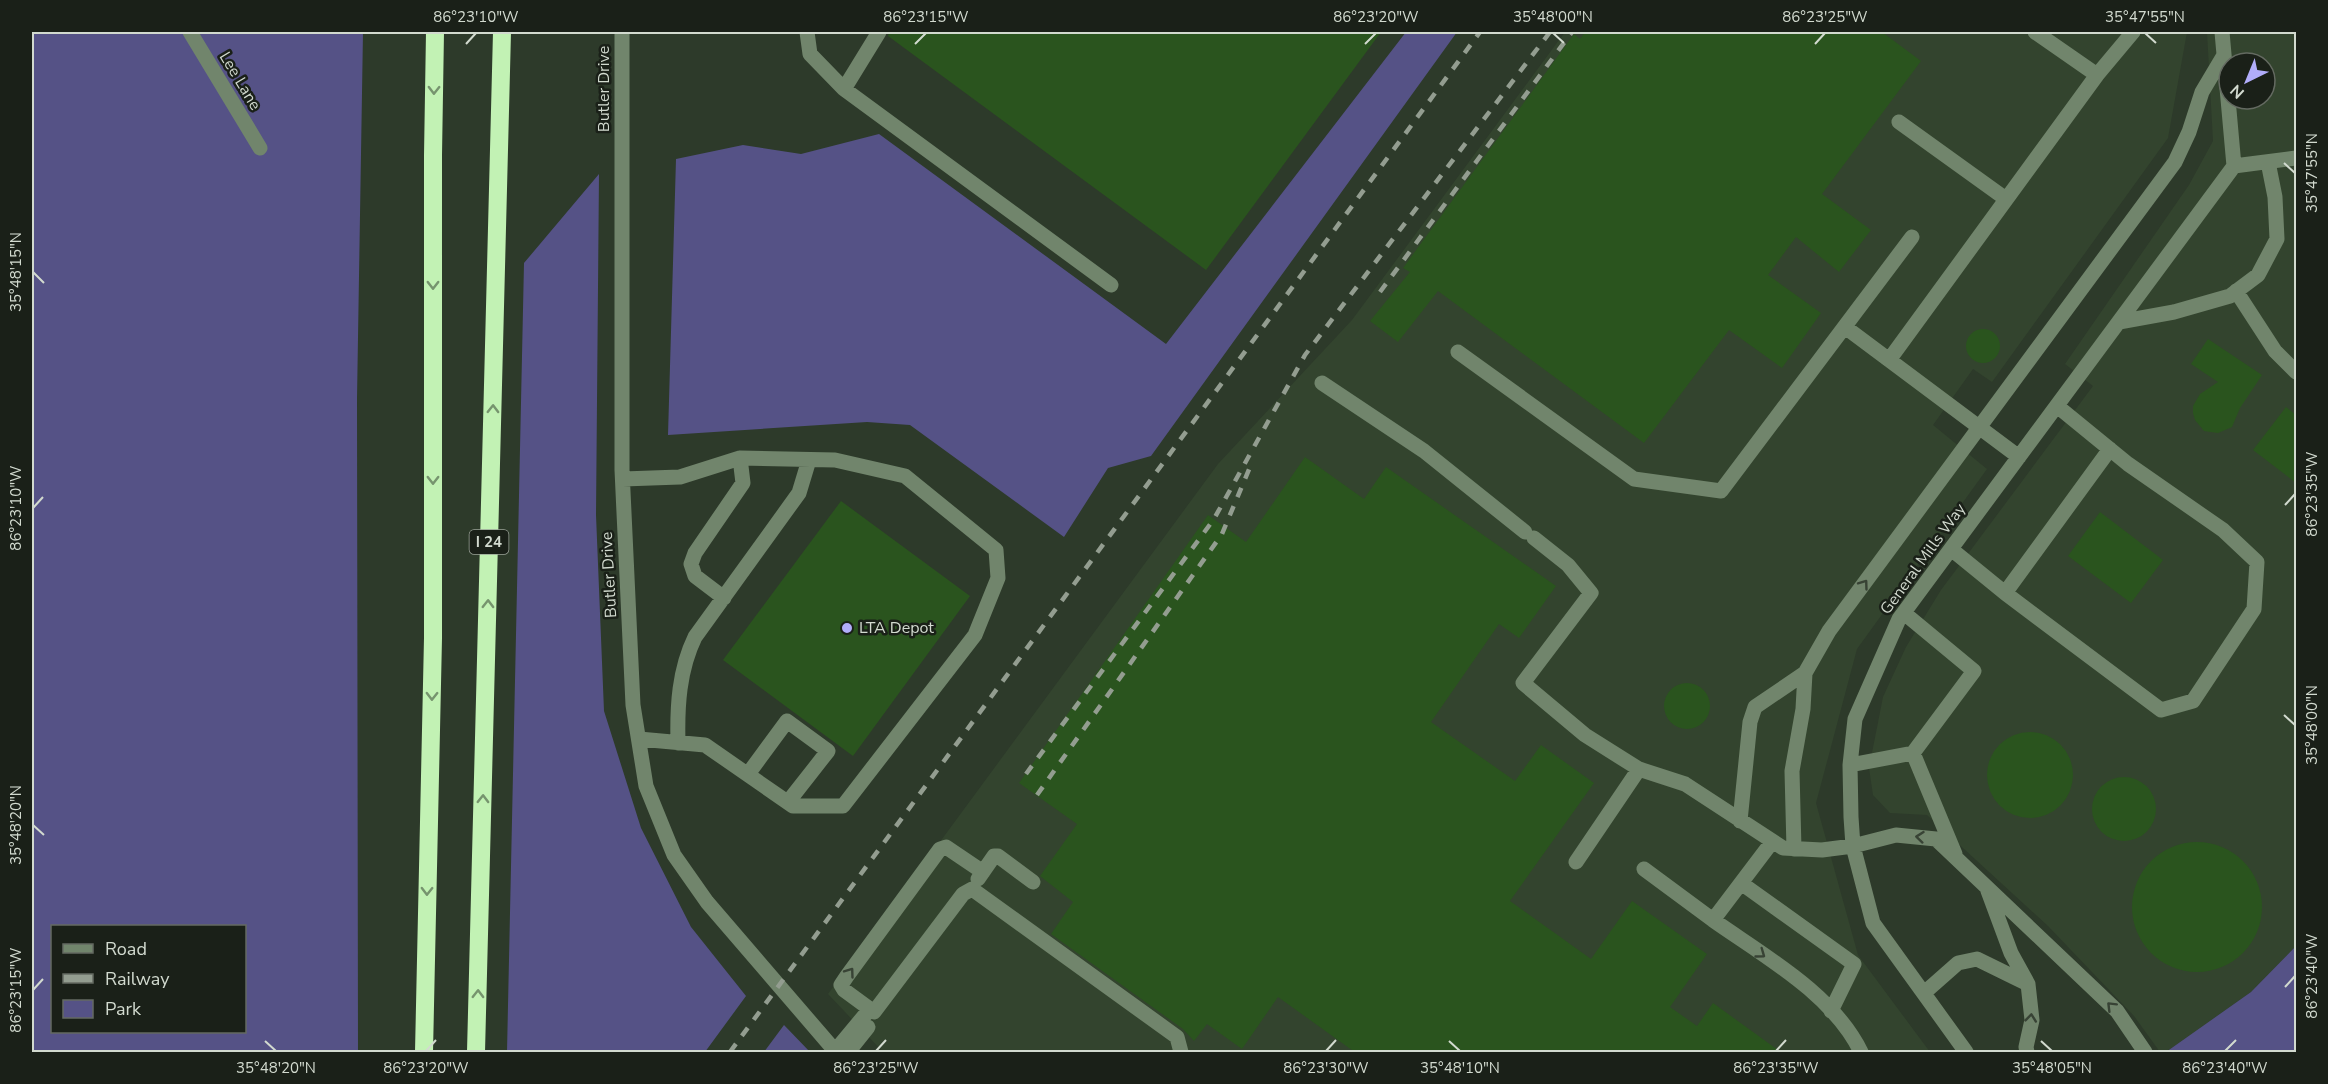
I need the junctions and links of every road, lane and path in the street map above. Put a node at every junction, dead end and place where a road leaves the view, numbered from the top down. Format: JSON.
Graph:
{"nodes":[{"id":1,"x":190,"y":32,"type":"edge"},
{"id":2,"x":435,"y":32,"type":"edge"},
{"id":3,"x":502,"y":32,"type":"edge"},
{"id":4,"x":622,"y":32,"type":"edge"},
{"id":5,"x":807,"y":32,"type":"edge"},
{"id":6,"x":879,"y":32,"type":"edge"},
{"id":7,"x":2035,"y":32,"type":"edge"},
{"id":8,"x":2133,"y":32,"type":"edge"},
{"id":9,"x":2222,"y":32,"type":"edge"},
{"id":10,"x":2224,"y":51,"type":"edge"},
{"id":11,"x":2217,"y":67,"type":"edge"},
{"id":12,"x":2097,"y":75,"type":"junction"},
{"id":13,"x":844,"y":89,"type":"junction"},
{"id":14,"x":2229,"y":111,"type":"edge"},
{"id":15,"x":1899,"y":122,"type":"dead end"},
{"id":16,"x":260,"y":148,"type":"dead end"},
{"id":17,"x":2296,"y":158,"type":"edge"},
{"id":18,"x":2268,"y":162,"type":"junction"},
{"id":19,"x":2234,"y":166,"type":"junction"},
{"id":20,"x":2006,"y":199,"type":"junction"},
{"id":21,"x":1912,"y":237,"type":"dead end"},
{"id":22,"x":1111,"y":285,"type":"dead end"},
{"id":23,"x":2236,"y":291,"type":"junction"},
{"id":24,"x":2119,"y":322,"type":"junction"},
{"id":25,"x":1845,"y":327,"type":"junction"},
{"id":26,"x":1458,"y":352,"type":"dead end"},
{"id":27,"x":1889,"y":360,"type":"junction"},
{"id":28,"x":2296,"y":372,"type":"edge"},
{"id":29,"x":1322,"y":383,"type":"dead end"},
{"id":30,"x":2057,"y":406,"type":"junction"},
{"id":31,"x":1981,"y":429,"type":"junction"},
{"id":32,"x":2110,"y":449,"type":"junction"},
{"id":33,"x":2019,"y":457,"type":"junction"},
{"id":34,"x":740,"y":458,"type":"junction"},
{"id":35,"x":808,"y":460,"type":"junction"},
{"id":36,"x":623,"y":479,"type":"junction"},
{"id":37,"x":1951,"y":549,"type":"junction"},
{"id":38,"x":2005,"y":593,"type":"junction"},
{"id":39,"x":724,"y":598,"type":"junction"},
{"id":40,"x":1904,"y":613,"type":"junction"},
{"id":41,"x":1805,"y":673,"type":"junction"},
{"id":42,"x":639,"y":739,"type":"junction"},
{"id":43,"x":678,"y":743,"type":"junction"},
{"id":44,"x":1913,"y":753,"type":"junction"},
{"id":45,"x":1850,"y":765,"type":"junction"},
{"id":46,"x":1639,"y":769,"type":"junction"},
{"id":47,"x":748,"y":774,"type":"junction"},
{"id":48,"x":788,"y":802,"type":"junction"},
{"id":49,"x":1740,"y":821,"type":"junction"},
{"id":50,"x":1772,"y":842,"type":"junction"},
{"id":51,"x":1853,"y":846,"type":"junction"},
{"id":52,"x":1794,"y":849,"type":"junction"},
{"id":53,"x":1957,"y":858,"type":"junction"},
{"id":54,"x":1576,"y":862,"type":"dead end"},
{"id":55,"x":1644,"y":868,"type":"dead end"},
{"id":56,"x":983,"y":872,"type":"junction"},
{"id":57,"x":1033,"y":882,"type":"dead end"},
{"id":58,"x":1741,"y":883,"type":"junction"},
{"id":59,"x":1986,"y":885,"type":"junction"},
{"id":60,"x":972,"y":889,"type":"junction"},
{"id":61,"x":1713,"y":920,"type":"junction"},
{"id":62,"x":2028,"y":984,"type":"junction"},
{"id":63,"x":1924,"y":993,"type":"junction"},
{"id":64,"x":1831,"y":1011,"type":"junction"},
{"id":65,"x":873,"y":1012,"type":"junction"},
{"id":66,"x":840,"y":1052,"type":"edge"},
{"id":67,"x":424,"y":1053,"type":"edge"},
{"id":68,"x":476,"y":1053,"type":"edge"},
{"id":69,"x":1181,"y":1053,"type":"edge"},
{"id":70,"x":1861,"y":1053,"type":"edge"},
{"id":71,"x":1966,"y":1053,"type":"edge"},
{"id":72,"x":2027,"y":1053,"type":"edge"},
{"id":73,"x":2145,"y":1053,"type":"edge"}],
"edges":[{"from":1,"to":16,"type":"street","name":"Lee Lane"},
{"from":2,"to":67,"type":"highway","one_way":true},
{"from":68,"to":3,"type":"highway","number":"I 24","one_way":true},
{"from":4,"to":36,"type":"street","name":"Butler Drive"},
{"from":5,"to":13,"type":"street"},
{"from":6,"to":13,"type":"street"},
{"from":7,"to":12,"type":"street"},
{"from":8,"to":12,"type":"street"},
{"from":9,"to":10,"type":"street"},
{"from":11,"to":31,"type":"street"},
{"from":12,"to":20,"type":"street"},
{"from":13,"to":22,"type":"street"},
{"from":14,"to":19,"type":"street"},
{"from":15,"to":20,"type":"street"},
{"from":17,"to":18,"type":"street"},
{"from":18,"to":19,"type":"street"},
{"from":18,"to":23,"type":"street"},
{"from":19,"to":24,"type":"street","name":"General Mills Way"},
{"from":20,"to":27,"type":"street"},
{"from":21,"to":25,"type":"street"},
{"from":23,"to":24,"type":"street"},
{"from":23,"to":28,"type":"street"},
{"from":24,"to":30,"type":"street","name":"General Mills Way"},
{"from":25,"to":26,"type":"street"},
{"from":25,"to":27,"type":"street"},
{"from":27,"to":31,"type":"street"},
{"from":29,"to":46,"type":"street"},
{"from":30,"to":32,"type":"street"},
{"from":30,"to":33,"type":"street","name":"General Mills Way"},
{"from":31,"to":33,"type":"street"},
{"from":41,"to":31,"type":"street","one_way":true},
{"from":32,"to":38,"type":"street"},
{"from":32,"to":38,"type":"street"},
{"from":33,"to":37,"type":"street","name":"General Mills Way"},
{"from":34,"to":35,"type":"street"},
{"from":34,"to":36,"type":"street"},
{"from":34,"to":39,"type":"street"},
{"from":35,"to":39,"type":"street"},
{"from":35,"to":48,"type":"street"},
{"from":36,"to":42,"type":"street","name":"Butler Drive"},
{"from":37,"to":38,"type":"street"},
{"from":37,"to":40,"type":"street","name":"General Mills Way"},
{"from":39,"to":43,"type":"street"},
{"from":40,"to":44,"type":"street"},
{"from":40,"to":45,"type":"street","name":"General Mills Way"},
{"from":41,"to":49,"type":"street"},
{"from":41,"to":52,"type":"street"},
{"from":42,"to":43,"type":"street"},
{"from":42,"to":66,"type":"street","name":"Butler Drive"},
{"from":43,"to":47,"type":"street"},
{"from":44,"to":45,"type":"street"},
{"from":44,"to":53,"type":"street"},
{"from":45,"to":51,"type":"street","name":"General Mills Way"},
{"from":46,"to":49,"type":"street"},
{"from":46,"to":54,"type":"street"},
{"from":47,"to":48,"type":"street"},
{"from":47,"to":48,"type":"street"},
{"from":49,"to":50,"type":"street"},
{"from":50,"to":52,"type":"street"},
{"from":50,"to":58,"type":"street"},
{"from":51,"to":52,"type":"street"},
{"from":53,"to":51,"type":"street","one_way":true},
{"from":51,"to":63,"type":"street","name":"General Mills Way"},
{"from":53,"to":59,"type":"street"},
{"from":55,"to":61,"type":"street"},
{"from":56,"to":57,"type":"street"},
{"from":56,"to":60,"type":"street"},
{"from":65,"to":56,"type":"street","one_way":true},
{"from":58,"to":61,"type":"street"},
{"from":58,"to":64,"type":"street"},
{"from":59,"to":62,"type":"street"},
{"from":73,"to":59,"type":"street","one_way":true},
{"from":60,"to":65,"type":"street"},
{"from":60,"to":69,"type":"street"},
{"from":61,"to":64,"type":"street","one_way":true},
{"from":62,"to":63,"type":"street"},
{"from":72,"to":62,"type":"street","one_way":true},
{"from":63,"to":71,"type":"street","name":"General Mills Way"},
{"from":64,"to":70,"type":"street"},
{"from":65,"to":66,"type":"street"}]}
